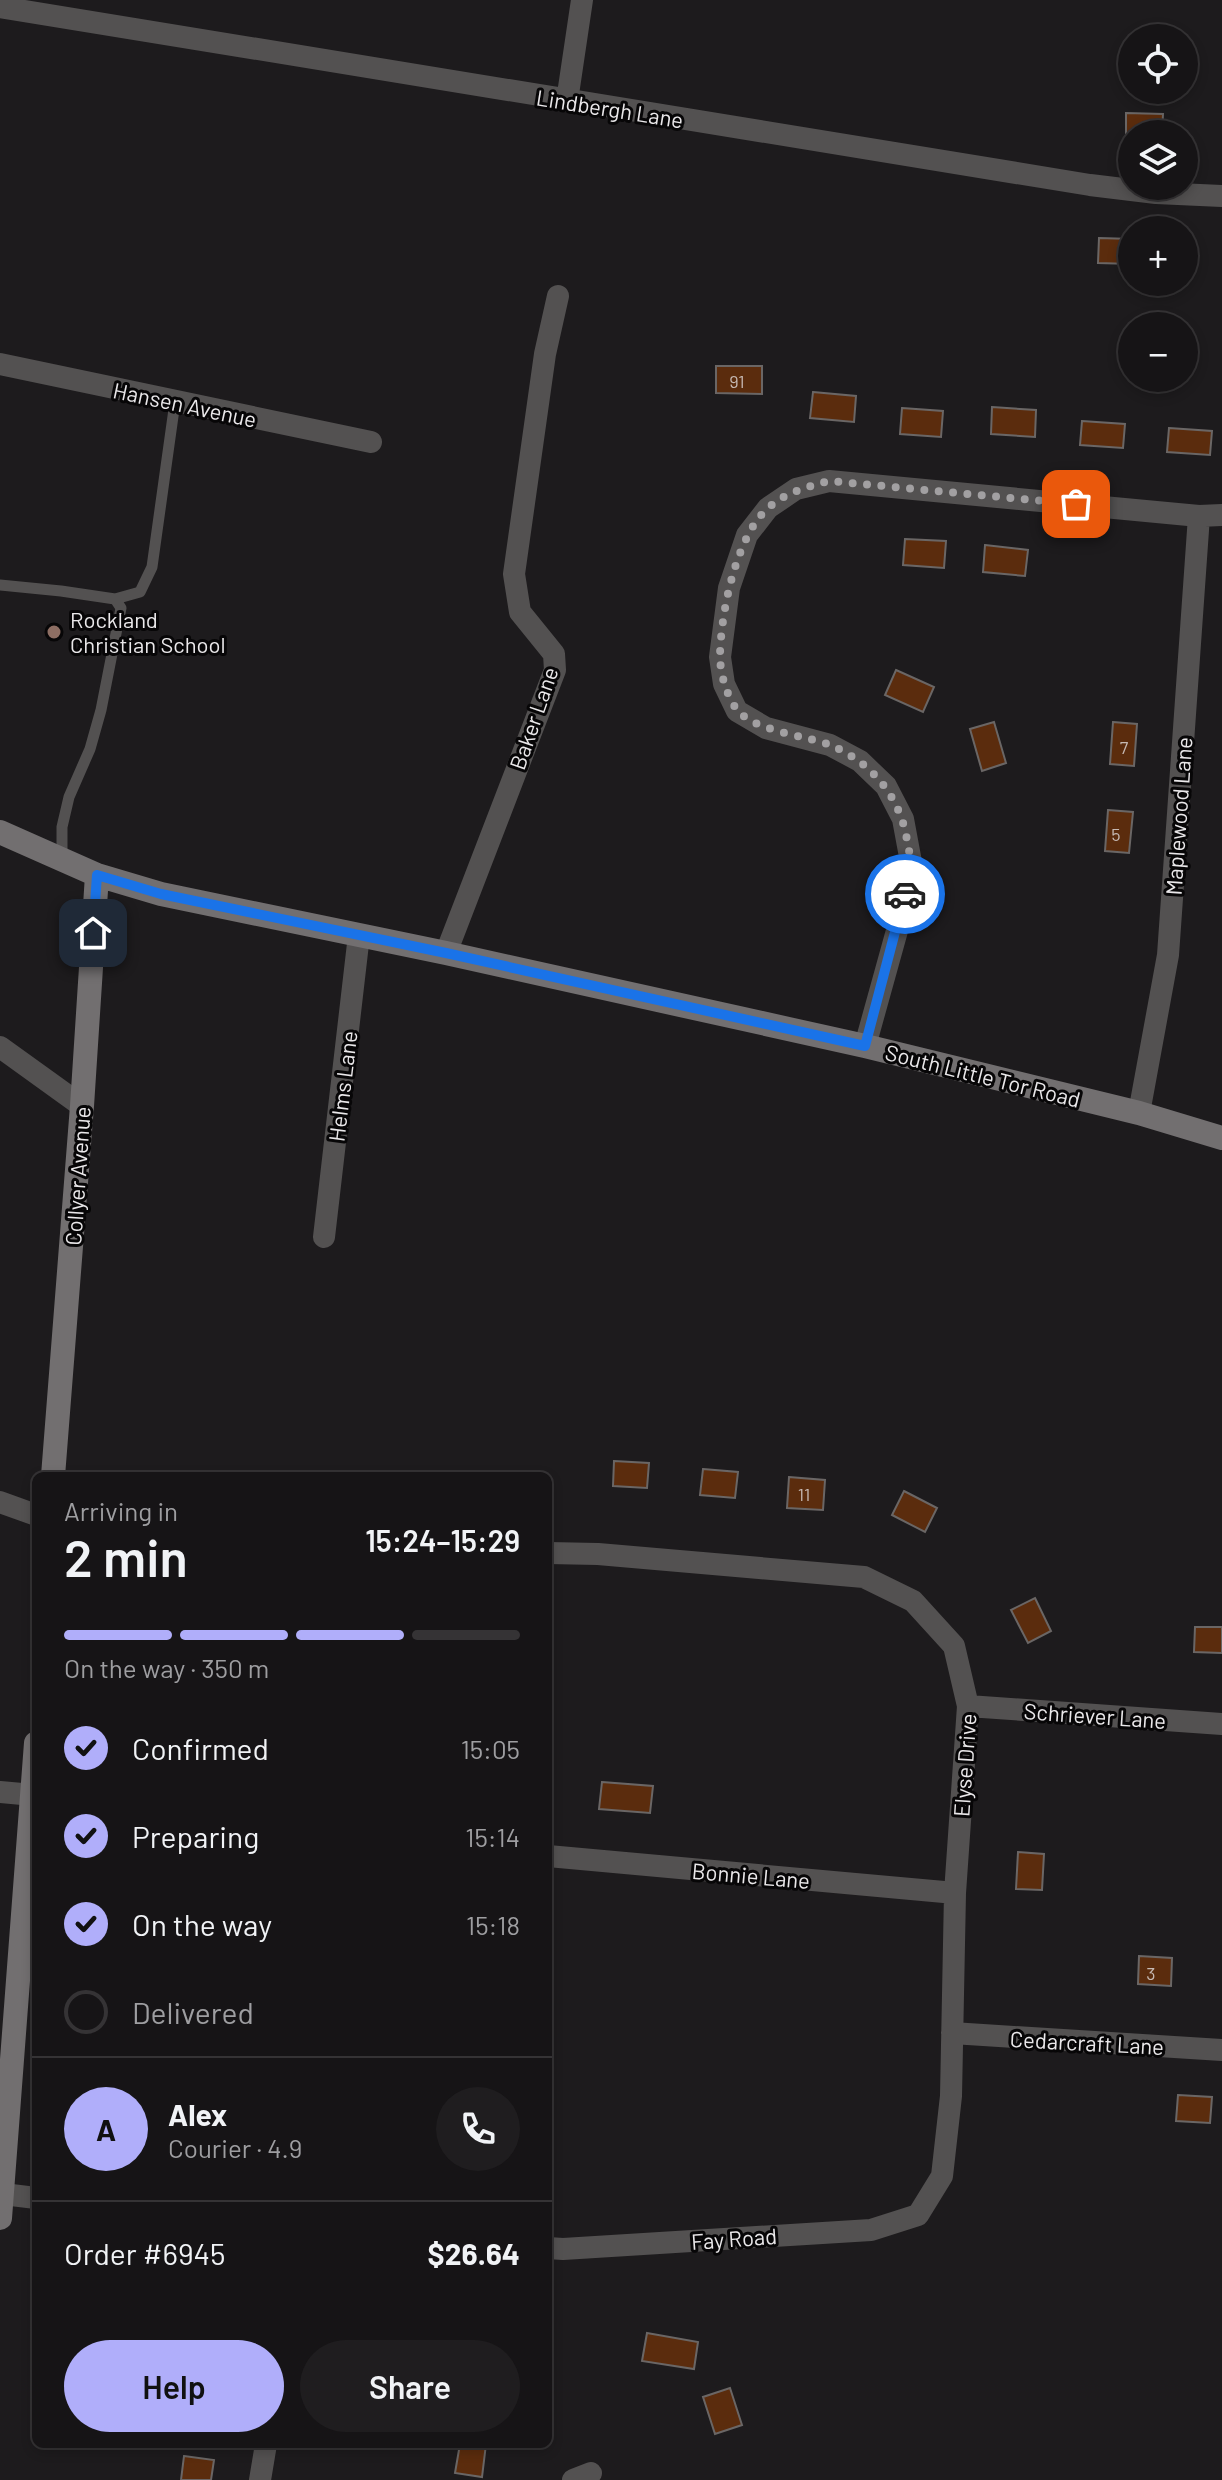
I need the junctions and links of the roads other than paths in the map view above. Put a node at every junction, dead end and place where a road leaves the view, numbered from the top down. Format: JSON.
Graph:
{"nodes":[{"id":1,"x":582,"y":0,"type":"edge"},
{"id":2,"x":0,"y":7,"type":"edge"},
{"id":3,"x":567,"y":101,"type":"junction"},
{"id":4,"x":1222,"y":196,"type":"edge"},
{"id":5,"x":558,"y":296,"type":"dead end"},
{"id":6,"x":0,"y":365,"type":"edge"},
{"id":7,"x":175,"y":402,"type":"junction"},
{"id":8,"x":371,"y":442,"type":"dead end"},
{"id":9,"x":1222,"y":515,"type":"edge"},
{"id":10,"x":1199,"y":516,"type":"junction"},
{"id":11,"x":0,"y":585,"type":"edge"},
{"id":12,"x":115,"y":599,"type":"junction"},
{"id":13,"x":0,"y":832,"type":"edge"},
{"id":14,"x":62,"y":859,"type":"junction"},
{"id":15,"x":97,"y":875,"type":"junction"},
{"id":16,"x":359,"y":935,"type":"junction"},
{"id":17,"x":446,"y":953,"type":"junction"},
{"id":18,"x":865,"y":1046,"type":"junction"},
{"id":19,"x":0,"y":1047,"type":"edge"},
{"id":20,"x":82,"y":1106,"type":"junction"},
{"id":21,"x":1139,"y":1113,"type":"junction"},
{"id":22,"x":1222,"y":1138,"type":"edge"},
{"id":23,"x":324,"y":1237,"type":"dead end"},
{"id":24,"x":53,"y":1472,"type":"edge"},
{"id":25,"x":0,"y":1502,"type":"edge"},
{"id":26,"x":32,"y":1514,"type":"edge"},
{"id":27,"x":552,"y":1553,"type":"edge"},
{"id":28,"x":968,"y":1706,"type":"junction"},
{"id":29,"x":1222,"y":1724,"type":"edge"},
{"id":30,"x":0,"y":1792,"type":"edge"},
{"id":31,"x":32,"y":1795,"type":"edge"},
{"id":32,"x":32,"y":1805,"type":"edge"},
{"id":33,"x":552,"y":1856,"type":"edge"},
{"id":34,"x":955,"y":1893,"type":"junction"},
{"id":35,"x":952,"y":2033,"type":"junction"},
{"id":36,"x":1222,"y":2050,"type":"edge"},
{"id":37,"x":6,"y":2061,"type":"edge"},
{"id":38,"x":32,"y":2199,"type":"edge"},
{"id":39,"x":2,"y":2206,"type":"edge"},
{"id":40,"x":918,"y":2215,"type":"joint"},
{"id":41,"x":552,"y":2248,"type":"edge"},
{"id":42,"x":265,"y":2448,"type":"edge"},
{"id":43,"x":260,"y":2480,"type":"edge"}],
"edges":[{"from":1,"to":3,"type":"street"},
{"from":2,"to":3,"type":"street","name":"Lindbergh Lane"},
{"from":3,"to":4,"type":"street","name":"Lindbergh Lane"},
{"from":5,"to":17,"type":"street","name":"Baker Lane"},
{"from":6,"to":7,"type":"street","name":"Hansen Avenue"},
{"from":7,"to":8,"type":"street","name":"Hansen Avenue"},
{"from":7,"to":12,"type":"lane"},
{"from":9,"to":10,"type":"street"},
{"from":10,"to":18,"type":"street"},
{"from":10,"to":21,"type":"street","name":"Maplewood Lane"},
{"from":11,"to":12,"type":"lane"},
{"from":12,"to":14,"type":"lane"},
{"from":13,"to":14,"type":"street","name":"South Little Tor Road"},
{"from":14,"to":15,"type":"street","name":"South Little Tor Road"},
{"from":15,"to":16,"type":"street","name":"South Little Tor Road"},
{"from":15,"to":20,"type":"street","name":"Collyer Avenue"},
{"from":16,"to":17,"type":"street","name":"South Little Tor Road"},
{"from":16,"to":23,"type":"street","name":"Helms Lane"},
{"from":17,"to":18,"type":"street","name":"South Little Tor Road"},
{"from":18,"to":21,"type":"street","name":"South Little Tor Road"},
{"from":19,"to":20,"type":"street"},
{"from":20,"to":24,"type":"street","name":"Collyer Avenue"},
{"from":21,"to":22,"type":"street","name":"South Little Tor Road"},
{"from":25,"to":26,"type":"street"},
{"from":27,"to":28,"type":"street","name":"Elyse Drive"},
{"from":28,"to":29,"type":"street","name":"Schriever Lane"},
{"from":28,"to":34,"type":"street","name":"Elyse Drive"},
{"from":30,"to":31,"type":"street"},
{"from":32,"to":37,"type":"street"},
{"from":33,"to":34,"type":"street","name":"Bonnie Lane"},
{"from":34,"to":35,"type":"street","name":"Elyse Drive"},
{"from":35,"to":36,"type":"street","name":"Cedarcraft Lane"},
{"from":35,"to":40,"type":"street","name":"Elyse Drive"},
{"from":37,"to":39,"type":"street"},
{"from":38,"to":39,"type":"street"},
{"from":40,"to":41,"type":"street","name":"Fay Road"},
{"from":42,"to":43,"type":"street"}]}
